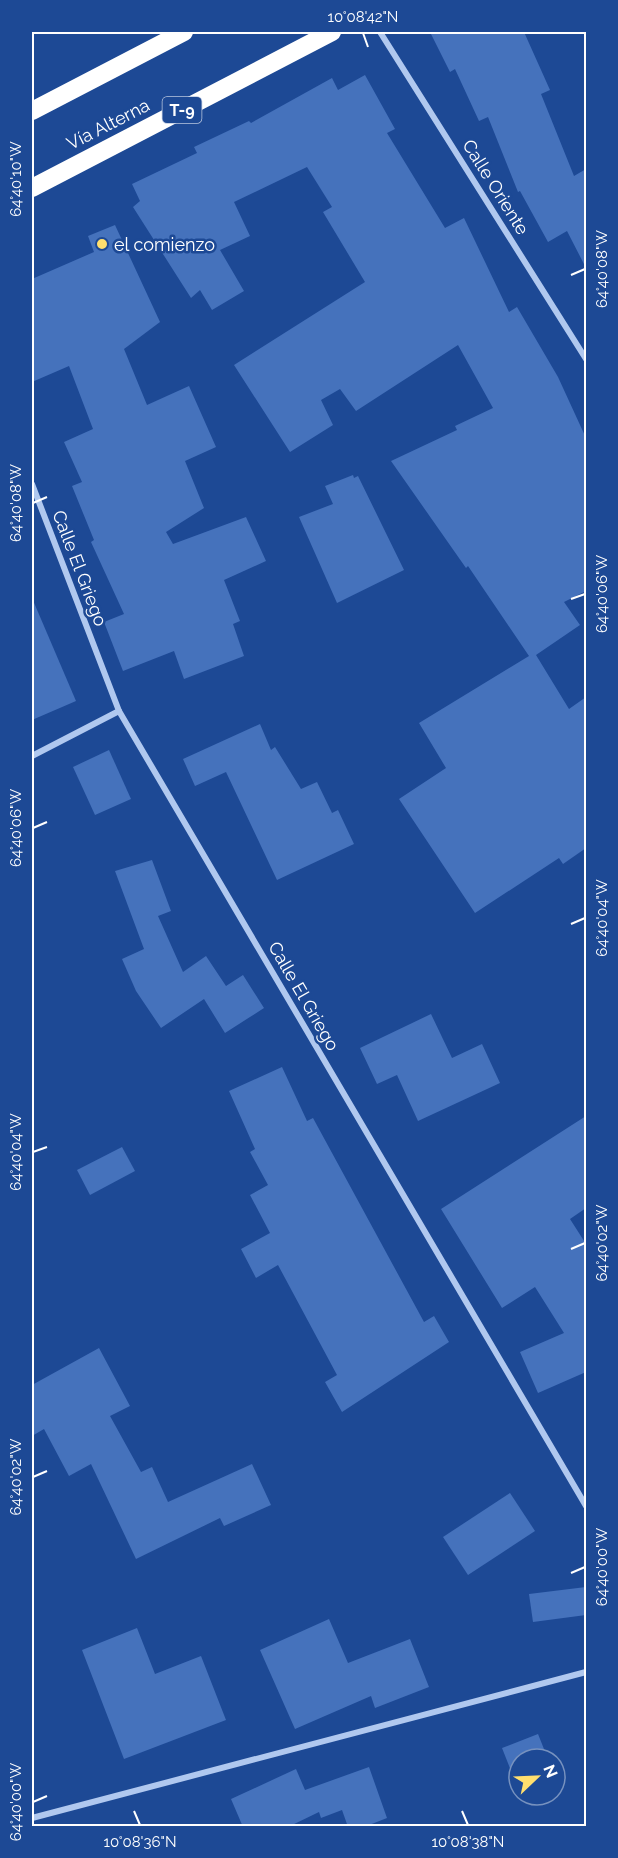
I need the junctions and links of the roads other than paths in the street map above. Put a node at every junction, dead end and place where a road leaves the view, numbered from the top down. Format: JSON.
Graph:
{"nodes":[{"id":1,"x":184,"y":32,"type":"edge"},
{"id":2,"x":332,"y":32,"type":"edge"},
{"id":3,"x":380,"y":32,"type":"edge"},
{"id":4,"x":32,"y":111,"type":"edge"},
{"id":5,"x":32,"y":188,"type":"edge"},
{"id":6,"x":586,"y":359,"type":"edge"},
{"id":7,"x":32,"y":484,"type":"edge"},
{"id":8,"x":119,"y":711,"type":"junction"},
{"id":9,"x":32,"y":756,"type":"edge"},
{"id":10,"x":586,"y":1506,"type":"edge"},
{"id":11,"x":586,"y":1672,"type":"edge"},
{"id":12,"x":32,"y":1818,"type":"edge"}],
"edges":[{"from":1,"to":4,"type":"highway"},
{"from":2,"to":5,"type":"highway","name":"Vía Alterna","number":"T-9"},
{"from":3,"to":6,"type":"street","name":"Calle Oriente"},
{"from":7,"to":8,"type":"street","name":"Calle El Griego"},
{"from":8,"to":9,"type":"street"},
{"from":8,"to":10,"type":"street","name":"Calle El Griego"},
{"from":11,"to":12,"type":"street"}]}
